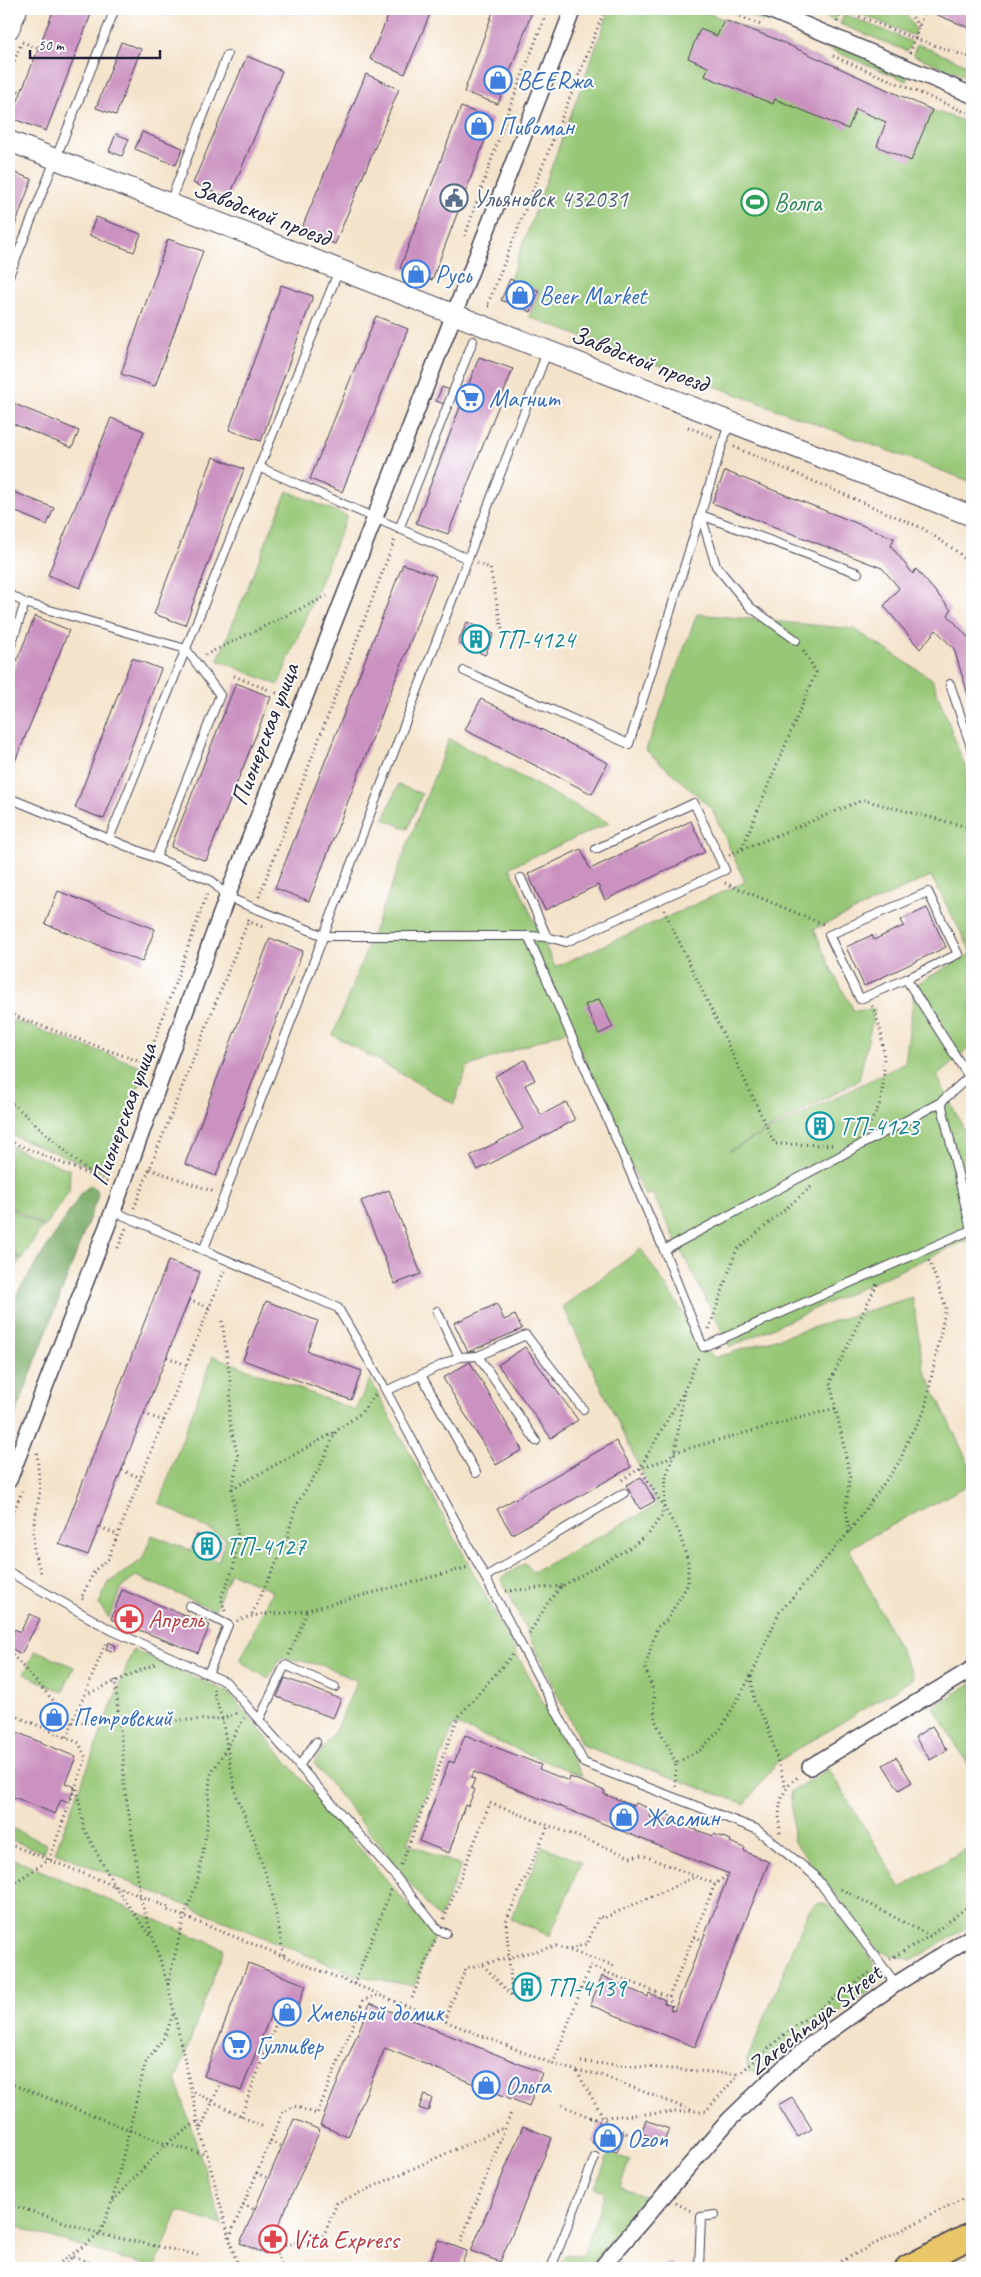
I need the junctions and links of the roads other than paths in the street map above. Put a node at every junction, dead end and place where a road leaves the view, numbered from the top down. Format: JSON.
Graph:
{"nodes":[{"id":1,"x":17,"y":9,"type":"edge"},
{"id":2,"x":116,"y":9,"type":"edge"},
{"id":3,"x":573,"y":9,"type":"edge"},
{"id":4,"x":767,"y":9,"type":"edge"},
{"id":5,"x":15,"y":36,"type":"edge"},
{"id":6,"x":227,"y":55,"type":"dead end"},
{"id":7,"x":972,"y":95,"type":"edge"},
{"id":8,"x":9,"y":141,"type":"edge"},
{"id":9,"x":54,"y":159,"type":"junction"},
{"id":10,"x":169,"y":204,"type":"junction"},
{"id":11,"x":339,"y":270,"type":"junction"},
{"id":12,"x":9,"y":276,"type":"edge"},
{"id":13,"x":454,"y":314,"type":"junction"},
{"id":14,"x":473,"y":340,"type":"dead end"},
{"id":15,"x":548,"y":350,"type":"junction"},
{"id":16,"x":730,"y":421,"type":"junction"},
{"id":17,"x":259,"y":468,"type":"junction"},
{"id":18,"x":701,"y":514,"type":"junction"},
{"id":19,"x":972,"y":516,"type":"edge"},
{"id":20,"x":374,"y":517,"type":"junction"},
{"id":21,"x":399,"y":529,"type":"junction"},
{"id":22,"x":466,"y":558,"type":"junction"},
{"id":23,"x":858,"y":573,"type":"dead end"},
{"id":24,"x":9,"y":594,"type":"edge"},
{"id":25,"x":25,"y":603,"type":"junction"},
{"id":26,"x":796,"y":640,"type":"road end"},
{"id":27,"x":186,"y":649,"type":"junction"},
{"id":28,"x":9,"y":651,"type":"edge"},
{"id":29,"x":464,"y":671,"type":"dead end"},
{"id":30,"x":950,"y":684,"type":"dead end"},
{"id":31,"x":972,"y":750,"type":"edge"},
{"id":32,"x":9,"y":798,"type":"edge"},
{"id":33,"x":109,"y":839,"type":"junction"},
{"id":34,"x":596,"y":849,"type":"dead end"},
{"id":35,"x":156,"y":858,"type":"junction"},
{"id":36,"x":521,"y":878,"type":"dead end"},
{"id":37,"x":227,"y":897,"type":"junction"},
{"id":38,"x":324,"y":936,"type":"junction"},
{"id":39,"x":528,"y":936,"type":"junction"},
{"id":40,"x":547,"y":937,"type":"junction"},
{"id":41,"x":906,"y":979,"type":"junction"},
{"id":42,"x":971,"y":1076,"type":"edge"},
{"id":43,"x":941,"y":1102,"type":"junction"},
{"id":44,"x":113,"y":1211,"type":"junction"},
{"id":45,"x":664,"y":1250,"type":"junction"},
{"id":46,"x":203,"y":1251,"type":"junction"},
{"id":47,"x":437,"y":1311,"type":"dead end"},
{"id":48,"x":478,"y":1356,"type":"junction"},
{"id":49,"x":459,"y":1357,"type":"junction"},
{"id":50,"x":421,"y":1375,"type":"junction"},
{"id":51,"x":384,"y":1388,"type":"junction"},
{"id":52,"x":583,"y":1409,"type":"dead end"},
{"id":53,"x":536,"y":1441,"type":"dead end"},
{"id":54,"x":476,"y":1473,"type":"dead end"},
{"id":55,"x":9,"y":1480,"type":"edge"},
{"id":56,"x":624,"y":1493,"type":"dead end"},
{"id":57,"x":9,"y":1572,"type":"edge"},
{"id":58,"x":485,"y":1577,"type":"junction"},
{"id":59,"x":190,"y":1606,"type":"dead end"},
{"id":60,"x":972,"y":1670,"type":"edge"},
{"id":61,"x":208,"y":1674,"type":"junction"},
{"id":62,"x":335,"y":1687,"type":"dead end"},
{"id":63,"x":259,"y":1720,"type":"junction"},
{"id":64,"x":316,"y":1742,"type":"dead end"},
{"id":65,"x":299,"y":1766,"type":"junction"},
{"id":66,"x":810,"y":1767,"type":"road end"},
{"id":67,"x":443,"y":1932,"type":"road end"},
{"id":68,"x":972,"y":1936,"type":"edge"},
{"id":69,"x":896,"y":1984,"type":"junction"},
{"id":70,"x":595,"y":2157,"type":"dead end"},
{"id":71,"x":715,"y":2215,"type":"dead end"},
{"id":72,"x":972,"y":2235,"type":"edge"},
{"id":73,"x":551,"y":2268,"type":"edge"},
{"id":74,"x":601,"y":2268,"type":"edge"},
{"id":75,"x":699,"y":2268,"type":"edge"},
{"id":76,"x":908,"y":2268,"type":"edge"}],
"edges":[{"from":1,"to":5,"type":"street"},
{"from":2,"to":9,"type":"lane"},
{"from":3,"to":13,"type":"street","name":"Пионерская улица"},
{"from":4,"to":7,"type":"street"},
{"from":6,"to":10,"type":"lane"},
{"from":8,"to":9,"type":"street","name":"Заводской проезд"},
{"from":9,"to":10,"type":"street","name":"Заводской проезд"},
{"from":9,"to":12,"type":"lane"},
{"from":10,"to":11,"type":"street","name":"Заводской проезд"},
{"from":11,"to":13,"type":"street","name":"Заводской проезд"},
{"from":11,"to":17,"type":"lane"},
{"from":13,"to":15,"type":"street","name":"Заводской проезд"},
{"from":13,"to":20,"type":"street","name":"Пионерская улица"},
{"from":14,"to":21,"type":"lane"},
{"from":15,"to":16,"type":"street","name":"Заводской проезд"},
{"from":15,"to":22,"type":"lane"},
{"from":16,"to":18,"type":"lane"},
{"from":16,"to":19,"type":"street","name":"Заводской проезд"},
{"from":17,"to":20,"type":"lane"},
{"from":17,"to":27,"type":"lane"},
{"from":18,"to":23,"type":"lane"},
{"from":18,"to":26,"type":"lane"},
{"from":18,"to":29,"type":"lane"},
{"from":20,"to":21,"type":"lane"},
{"from":20,"to":37,"type":"street","name":"Пионерская улица"},
{"from":21,"to":22,"type":"lane"},
{"from":22,"to":38,"type":"lane"},
{"from":24,"to":25,"type":"lane"},
{"from":25,"to":27,"type":"lane"},
{"from":25,"to":28,"type":"lane"},
{"from":27,"to":33,"type":"lane"},
{"from":27,"to":35,"type":"lane"},
{"from":30,"to":31,"type":"lane"},
{"from":32,"to":33,"type":"lane"},
{"from":33,"to":35,"type":"lane"},
{"from":34,"to":40,"type":"lane"},
{"from":35,"to":37,"type":"lane"},
{"from":36,"to":40,"type":"lane"},
{"from":37,"to":38,"type":"lane"},
{"from":37,"to":44,"type":"street","name":"Пионерская улица"},
{"from":38,"to":39,"type":"lane"},
{"from":38,"to":46,"type":"lane"},
{"from":39,"to":40,"type":"lane"},
{"from":39,"to":45,"type":"lane"},
{"from":41,"to":41,"type":"lane"},
{"from":41,"to":42,"type":"lane"},
{"from":42,"to":43,"type":"lane"},
{"from":43,"to":45,"type":"lane"},
{"from":43,"to":45,"type":"lane"},
{"from":44,"to":46,"type":"lane"},
{"from":44,"to":55,"type":"street","name":"Пионерская улица"},
{"from":46,"to":51,"type":"lane"},
{"from":47,"to":49,"type":"lane"},
{"from":48,"to":49,"type":"lane"},
{"from":48,"to":52,"type":"lane"},
{"from":48,"to":53,"type":"lane"},
{"from":49,"to":50,"type":"lane"},
{"from":50,"to":51,"type":"lane"},
{"from":50,"to":54,"type":"lane"},
{"from":51,"to":58,"type":"lane"},
{"from":56,"to":58,"type":"lane"},
{"from":57,"to":61,"type":"lane"},
{"from":58,"to":69,"type":"lane"},
{"from":59,"to":61,"type":"lane"},
{"from":60,"to":66,"type":"street"},
{"from":61,"to":63,"type":"lane"},
{"from":62,"to":63,"type":"lane"},
{"from":63,"to":65,"type":"lane"},
{"from":64,"to":65,"type":"lane"},
{"from":65,"to":67,"type":"lane"},
{"from":68,"to":69,"type":"street","name":"Zarechnaya Street"},
{"from":69,"to":74,"type":"street","name":"Zarechnaya Street"},
{"from":70,"to":73,"type":"lane"},
{"from":71,"to":75,"type":"lane"},
{"from":72,"to":76,"type":"main road"}]}
